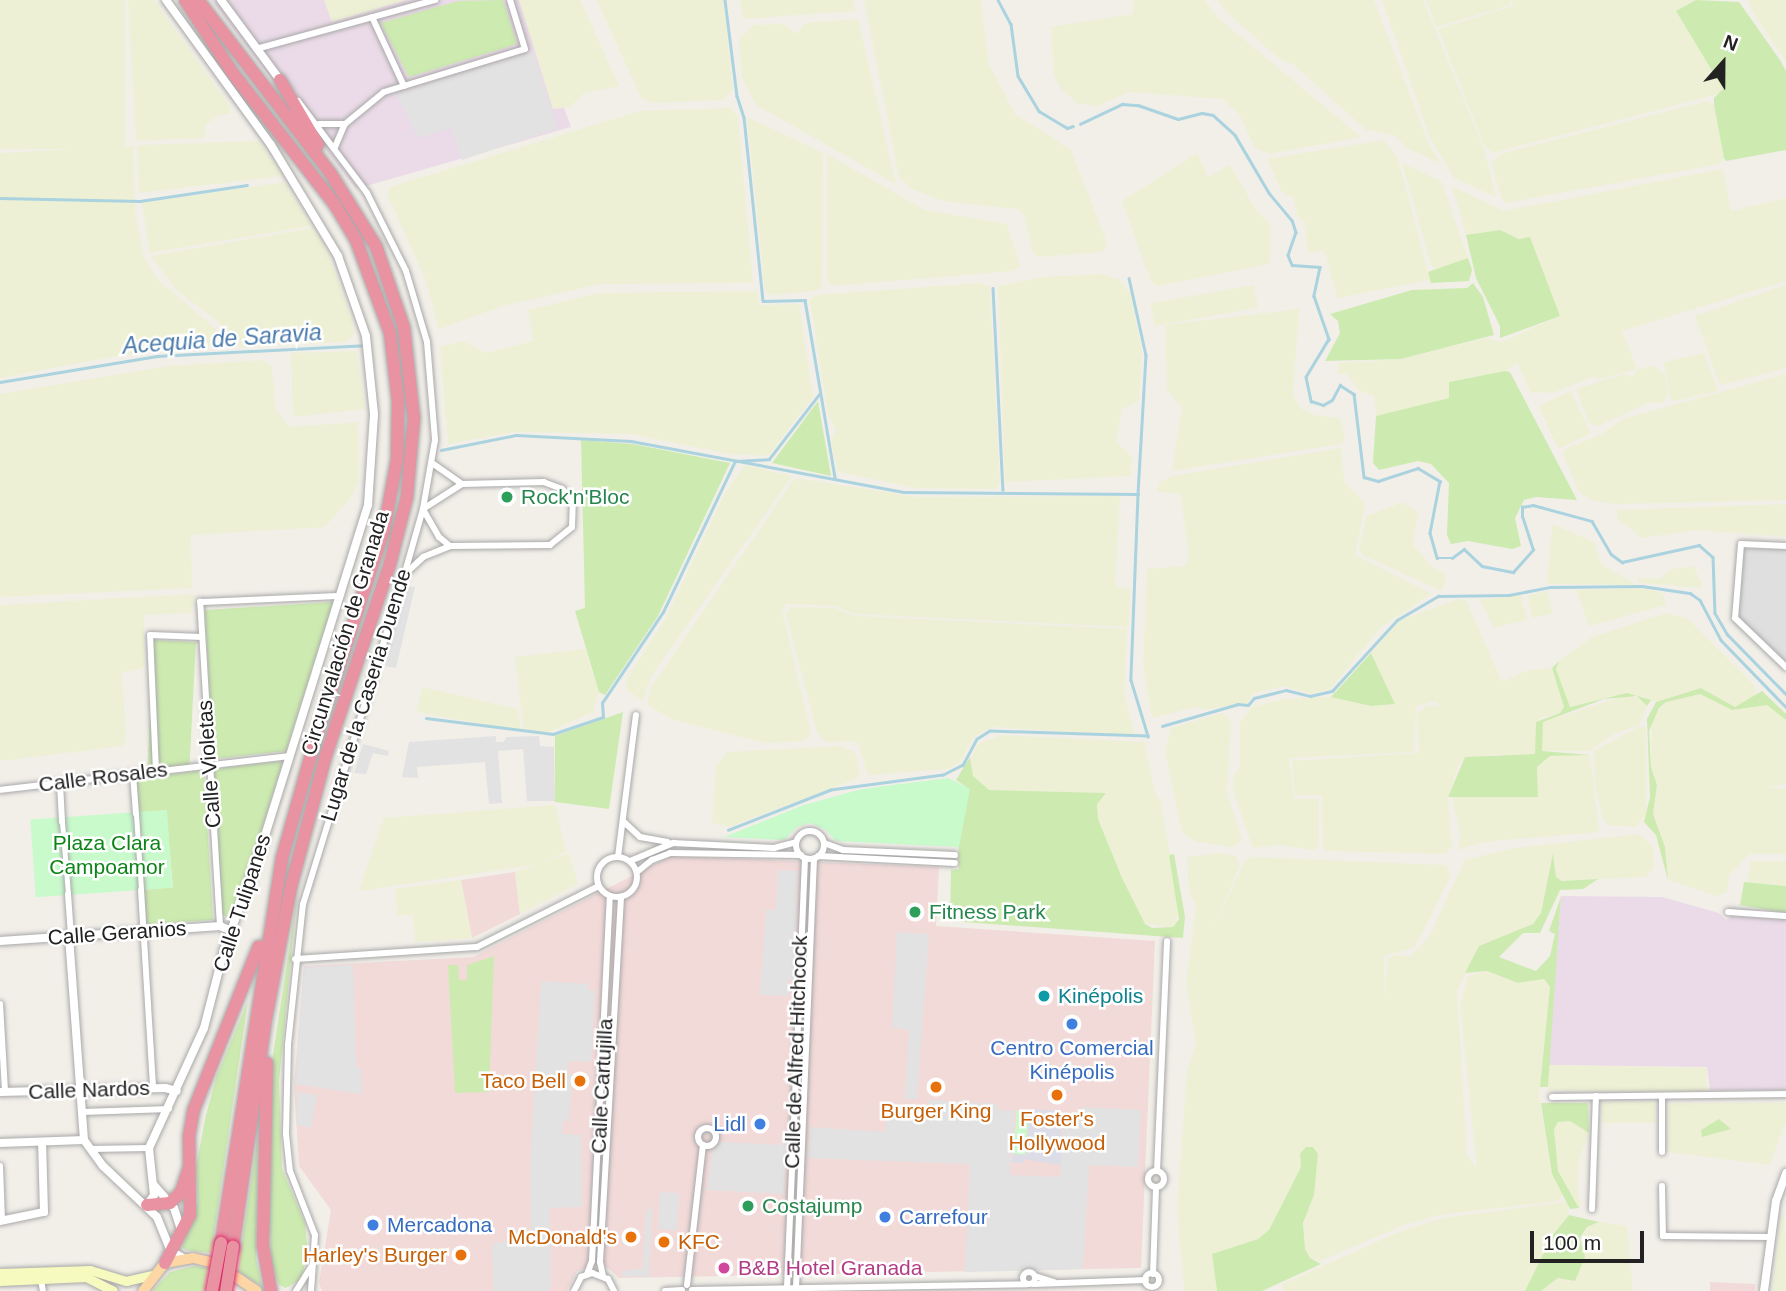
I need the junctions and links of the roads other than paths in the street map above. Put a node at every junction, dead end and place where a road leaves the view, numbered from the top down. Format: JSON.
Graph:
{"nodes":[{"id":1,"x":166,"y":0,"type":"edge"},
{"id":2,"x":177,"y":0,"type":"edge"},
{"id":3,"x":185,"y":0,"type":"edge"},
{"id":4,"x":198,"y":0,"type":"edge"},
{"id":5,"x":221,"y":0,"type":"edge"},
{"id":6,"x":435,"y":0,"type":"edge"},
{"id":7,"x":510,"y":0,"type":"edge"},
{"id":8,"x":372,"y":17,"type":"junction"},
{"id":9,"x":207,"y":35,"type":"junction"},
{"id":10,"x":256,"y":49,"type":"junction"},
{"id":11,"x":280,"y":80,"type":"junction"},
{"id":12,"x":404,"y":86,"type":"junction"},
{"id":13,"x":318,"y":124,"type":"junction"},
{"id":14,"x":345,"y":124,"type":"junction"},
{"id":15,"x":334,"y":144,"type":"junction"},
{"id":16,"x":331,"y":174,"type":"junction"},
{"id":17,"x":432,"y":463,"type":"junction"},
{"id":18,"x":462,"y":484,"type":"junction"},
{"id":19,"x":423,"y":509,"type":"junction"},
{"id":20,"x":450,"y":546,"type":"junction"},
{"id":21,"x":1786,"y":546,"type":"edge"},
{"id":22,"x":403,"y":576,"type":"junction"},
{"id":23,"x":340,"y":596,"type":"junction"},
{"id":24,"x":202,"y":637,"type":"junction"},
{"id":25,"x":1786,"y":667,"type":"edge"},
{"id":26,"x":636,"y":715,"type":"dead end"},
{"id":27,"x":289,"y":756,"type":"junction"},
{"id":28,"x":209,"y":764,"type":"junction"},
{"id":29,"x":156,"y":771,"type":"junction"},
{"id":30,"x":133,"y":774,"type":"junction"},
{"id":31,"x":60,"y":783,"type":"junction"},
{"id":32,"x":0,"y":790,"type":"edge"},
{"id":33,"x":136,"y":814,"type":"joint"},
{"id":34,"x":62,"y":822,"type":"joint"},
{"id":35,"x":624,"y":822,"type":"junction"},
{"id":36,"x":796,"y":842,"type":"junction"},
{"id":37,"x":673,"y":843,"type":"junction"},
{"id":38,"x":824,"y":843,"type":"junction"},
{"id":39,"x":803,"y":856,"type":"junction"},
{"id":40,"x":618,"y":857,"type":"junction"},
{"id":41,"x":816,"y":857,"type":"junction"},
{"id":42,"x":944,"y":858,"type":"junction"},
{"id":43,"x":955,"y":859,"type":"dead end"},
{"id":44,"x":630,"y":861,"type":"junction"},
{"id":45,"x":637,"y":872,"type":"junction"},
{"id":46,"x":599,"y":886,"type":"junction"},
{"id":47,"x":141,"y":890,"type":"joint"},
{"id":48,"x":68,"y":894,"type":"joint"},
{"id":49,"x":610,"y":896,"type":"junction"},
{"id":50,"x":621,"y":897,"type":"junction"},
{"id":51,"x":1728,"y":912,"type":"dead end"},
{"id":52,"x":1786,"y":916,"type":"edge"},
{"id":53,"x":271,"y":917,"type":"junction"},
{"id":54,"x":220,"y":926,"type":"junction"},
{"id":55,"x":143,"y":931,"type":"junction"},
{"id":56,"x":232,"y":932,"type":"junction"},
{"id":57,"x":70,"y":936,"type":"junction"},
{"id":58,"x":1167,"y":941,"type":"dead end"},
{"id":59,"x":0,"y":942,"type":"edge"},
{"id":60,"x":295,"y":959,"type":"junction"},
{"id":61,"x":0,"y":1004,"type":"edge"},
{"id":62,"x":266,"y":1018,"type":"junction"},
{"id":63,"x":153,"y":1088,"type":"junction"},
{"id":64,"x":80,"y":1091,"type":"junction"},
{"id":65,"x":177,"y":1091,"type":"junction"},
{"id":66,"x":3,"y":1092,"type":"edge"},
{"id":67,"x":1786,"y":1094,"type":"edge"},
{"id":68,"x":1596,"y":1096,"type":"junction"},
{"id":69,"x":1662,"y":1096,"type":"junction"},
{"id":70,"x":1552,"y":1097,"type":"dead end"},
{"id":71,"x":169,"y":1109,"type":"junction"},
{"id":72,"x":82,"y":1112,"type":"junction"},
{"id":73,"x":84,"y":1140,"type":"junction"},
{"id":74,"x":42,"y":1142,"type":"junction"},
{"id":75,"x":0,"y":1143,"type":"edge"},
{"id":76,"x":703,"y":1145,"type":"dead end"},
{"id":77,"x":149,"y":1148,"type":"junction"},
{"id":78,"x":90,"y":1149,"type":"junction"},
{"id":79,"x":1662,"y":1152,"type":"dead end"},
{"id":80,"x":190,"y":1163,"type":"junction"},
{"id":81,"x":0,"y":1166,"type":"edge"},
{"id":82,"x":1157,"y":1171,"type":"junction"},
{"id":83,"x":1786,"y":1173,"type":"edge"},
{"id":84,"x":0,"y":1182,"type":"edge"},
{"id":85,"x":154,"y":1185,"type":"junction"},
{"id":86,"x":1662,"y":1186,"type":"dead end"},
{"id":87,"x":1156,"y":1187,"type":"junction"},
{"id":88,"x":170,"y":1203,"type":"junction"},
{"id":89,"x":147,"y":1206,"type":"junction"},
{"id":90,"x":1592,"y":1209,"type":"dead end"},
{"id":91,"x":1,"y":1220,"type":"edge"},
{"id":92,"x":182,"y":1233,"type":"junction"},
{"id":93,"x":1769,"y":1237,"type":"junction"},
{"id":94,"x":227,"y":1245,"type":"junction"},
{"id":95,"x":168,"y":1257,"type":"junction"},
{"id":96,"x":210,"y":1262,"type":"dead end"},
{"id":97,"x":312,"y":1265,"type":"junction"},
{"id":98,"x":0,"y":1273,"type":"edge"},
{"id":99,"x":587,"y":1274,"type":"junction"},
{"id":100,"x":1153,"y":1274,"type":"junction"},
{"id":101,"x":151,"y":1275,"type":"junction"},
{"id":102,"x":1024,"y":1275,"type":"junction"},
{"id":103,"x":603,"y":1276,"type":"junction"},
{"id":104,"x":1035,"y":1276,"type":"junction"},
{"id":105,"x":236,"y":1278,"type":"dead end"},
{"id":106,"x":41,"y":1279,"type":"junction"},
{"id":107,"x":1146,"y":1280,"type":"junction"},
{"id":108,"x":0,"y":1281,"type":"edge"},
{"id":109,"x":1054,"y":1282,"type":"junction"},
{"id":110,"x":1006,"y":1283,"type":"junction"},
{"id":111,"x":1030,"y":1284,"type":"junction"},
{"id":112,"x":796,"y":1288,"type":"junction"},
{"id":113,"x":787,"y":1289,"type":"junction"},
{"id":114,"x":1152,"y":1289,"type":"edge"},
{"id":115,"x":687,"y":1290,"type":"edge"},
{"id":116,"x":43,"y":1291,"type":"edge"},
{"id":117,"x":113,"y":1291,"type":"edge"},
{"id":118,"x":143,"y":1291,"type":"edge"},
{"id":119,"x":212,"y":1291,"type":"edge"},
{"id":120,"x":226,"y":1291,"type":"edge"},
{"id":121,"x":257,"y":1291,"type":"edge"},
{"id":122,"x":271,"y":1291,"type":"edge"},
{"id":123,"x":296,"y":1291,"type":"edge"},
{"id":124,"x":311,"y":1291,"type":"edge"},
{"id":125,"x":573,"y":1291,"type":"edge"},
{"id":126,"x":614,"y":1291,"type":"edge"},
{"id":127,"x":665,"y":1291,"type":"edge"},
{"id":128,"x":1764,"y":1291,"type":"edge"}],
"edges":[{"from":1,"to":23,"type":"street","name":"Calle Tulipanes"},
{"from":2,"to":9,"type":"highway"},
{"from":3,"to":9,"type":"highway","name":"Circunvalación de Granada"},
{"from":4,"to":16,"type":"highway","name":"Circunvalación de Granada"},
{"from":5,"to":10,"type":"street"},
{"from":6,"to":8,"type":"street"},
{"from":7,"to":12,"type":"street"},
{"from":8,"to":10,"type":"street"},
{"from":8,"to":12,"type":"street"},
{"from":9,"to":53,"type":"highway","name":"Circunvalación de Granada"},
{"from":10,"to":11,"type":"street"},
{"from":11,"to":13,"type":"street","name":"Lugar de la Caseria Duende"},
{"from":11,"to":16,"type":"highway"},
{"from":12,"to":14,"type":"street"},
{"from":13,"to":14,"type":"street"},
{"from":13,"to":15,"type":"street","name":"Lugar de la Caseria Duende"},
{"from":14,"to":15,"type":"street"},
{"from":15,"to":17,"type":"street","name":"Lugar de la Caseria Duende"},
{"from":16,"to":62,"type":"highway","name":"Circunvalación de Granada"},
{"from":17,"to":18,"type":"street"},
{"from":17,"to":19,"type":"street","name":"Lugar de la Caseria Duende"},
{"from":18,"to":19,"type":"street"},
{"from":18,"to":20,"type":"street"},
{"from":19,"to":20,"type":"street"},
{"from":19,"to":22,"type":"street","name":"Lugar de la Caseria Duende"},
{"from":20,"to":22,"type":"street"},
{"from":21,"to":25,"type":"street"},
{"from":22,"to":60,"type":"street","name":"Lugar de la Caseria Duende"},
{"from":23,"to":24,"type":"street","name":"Calle Violetas"},
{"from":23,"to":27,"type":"street","name":"Calle Tulipanes"},
{"from":24,"to":28,"type":"street","name":"Calle Violetas"},
{"from":24,"to":29,"type":"street"},
{"from":26,"to":35,"type":"street"},
{"from":27,"to":28,"type":"street","name":"Calle Rosales"},
{"from":27,"to":56,"type":"street","name":"Calle Tulipanes"},
{"from":28,"to":29,"type":"street","name":"Calle Rosales"},
{"from":28,"to":54,"type":"street","name":"Calle Violetas"},
{"from":29,"to":30,"type":"street","name":"Calle Rosales"},
{"from":30,"to":31,"type":"street","name":"Calle Rosales"},
{"from":30,"to":33,"type":"street"},
{"from":31,"to":32,"type":"street","name":"Calle Rosales"},
{"from":31,"to":34,"type":"street"},
{"from":33,"to":47,"type":"street"},
{"from":34,"to":48,"type":"street"},
{"from":35,"to":37,"type":"street"},
{"from":35,"to":40,"type":"street"},
{"from":36,"to":37,"type":"street"},
{"from":36,"to":38,"type":"street"},
{"from":36,"to":39,"type":"street"},
{"from":37,"to":44,"type":"street"},
{"from":38,"to":41,"type":"street"},
{"from":38,"to":42,"type":"street"},
{"from":39,"to":41,"type":"street"},
{"from":39,"to":45,"type":"street"},
{"from":39,"to":113,"type":"street","name":"Calle de Alfred Hitchcock"},
{"from":40,"to":44,"type":"street"},
{"from":40,"to":46,"type":"street"},
{"from":41,"to":42,"type":"street"},
{"from":41,"to":112,"type":"street","name":"Calle de Alfred Hitchcock"},
{"from":42,"to":43,"type":"street"},
{"from":44,"to":45,"type":"street"},
{"from":45,"to":50,"type":"street"},
{"from":46,"to":49,"type":"street"},
{"from":46,"to":60,"type":"street"},
{"from":47,"to":55,"type":"street"},
{"from":48,"to":57,"type":"street"},
{"from":49,"to":50,"type":"street"},
{"from":49,"to":99,"type":"street","name":"Calle Cartujilla"},
{"from":50,"to":103,"type":"street","name":"Calle Cartujilla"},
{"from":51,"to":52,"type":"street"},
{"from":53,"to":80,"type":"highway"},
{"from":53,"to":94,"type":"highway","name":"Circunvalación de Granada"},
{"from":54,"to":55,"type":"street","name":"Calle Geranios"},
{"from":54,"to":56,"type":"street"},
{"from":55,"to":57,"type":"street","name":"Calle Geranios"},
{"from":55,"to":63,"type":"street"},
{"from":56,"to":65,"type":"street","name":"Calle Tulipanes"},
{"from":57,"to":59,"type":"street","name":"Calle Geranios"},
{"from":57,"to":64,"type":"street"},
{"from":58,"to":82,"type":"street"},
{"from":60,"to":97,"type":"street","name":"Lugar de la Caseria Duende"},
{"from":61,"to":66,"type":"street"},
{"from":62,"to":94,"type":"highway","name":"Circunvalación de Granada"},
{"from":62,"to":122,"type":"highway"},
{"from":63,"to":64,"type":"street","name":"Calle Nardos"},
{"from":63,"to":65,"type":"street","name":"Calle Nardos"},
{"from":64,"to":66,"type":"street","name":"Calle Nardos"},
{"from":64,"to":72,"type":"street"},
{"from":65,"to":71,"type":"street","name":"Calle Tulipanes"},
{"from":67,"to":69,"type":"street"},
{"from":68,"to":69,"type":"street"},
{"from":68,"to":70,"type":"street"},
{"from":68,"to":90,"type":"street"},
{"from":69,"to":79,"type":"street"},
{"from":71,"to":72,"type":"street"},
{"from":71,"to":77,"type":"street","name":"Calle Tulipanes"},
{"from":72,"to":73,"type":"street"},
{"from":73,"to":74,"type":"street"},
{"from":73,"to":78,"type":"street"},
{"from":74,"to":75,"type":"street"},
{"from":74,"to":91,"type":"street"},
{"from":76,"to":115,"type":"street"},
{"from":77,"to":78,"type":"street"},
{"from":77,"to":85,"type":"street"},
{"from":78,"to":89,"type":"street"},
{"from":80,"to":88,"type":"highway"},
{"from":80,"to":92,"type":"highway"},
{"from":81,"to":84,"type":"street"},
{"from":82,"to":87,"type":"street"},
{"from":82,"to":87,"type":"street"},
{"from":83,"to":93,"type":"street"},
{"from":84,"to":91,"type":"street"},
{"from":85,"to":88,"type":"street"},
{"from":85,"to":89,"type":"street"},
{"from":86,"to":93,"type":"street"},
{"from":87,"to":100,"type":"street"},
{"from":88,"to":89,"type":"highway"},
{"from":88,"to":92,"type":"street"},
{"from":89,"to":95,"type":"street"},
{"from":92,"to":95,"type":"highway"},
{"from":93,"to":128,"type":"street"},
{"from":94,"to":119,"type":"highway","name":"Circunvalación de Granada","bridge":true},
{"from":94,"to":120,"type":"highway","name":"Circunvalación de Granada","bridge":true},
{"from":95,"to":96,"type":"main road"},
{"from":95,"to":101,"type":"main road"},
{"from":97,"to":123,"type":"street"},
{"from":97,"to":124,"type":"street","name":"Lugar de la Caseria Duende"},
{"from":98,"to":101,"type":"main road"},
{"from":99,"to":103,"type":"street"},
{"from":99,"to":125,"type":"street"},
{"from":100,"to":107,"type":"street"},
{"from":100,"to":114,"type":"street"},
{"from":101,"to":118,"type":"main road"},
{"from":102,"to":104,"type":"street"},
{"from":102,"to":110,"type":"street"},
{"from":102,"to":111,"type":"street"},
{"from":103,"to":126,"type":"street"},
{"from":104,"to":109,"type":"street"},
{"from":104,"to":111,"type":"street"},
{"from":105,"to":121,"type":"main road"},
{"from":106,"to":108,"type":"main road"},
{"from":106,"to":116,"type":"street"},
{"from":106,"to":117,"type":"main road"},
{"from":107,"to":109,"type":"street"},
{"from":107,"to":114,"type":"street"},
{"from":109,"to":111,"type":"street"},
{"from":110,"to":111,"type":"street"},
{"from":110,"to":112,"type":"street"},
{"from":112,"to":113,"type":"street"},
{"from":113,"to":115,"type":"street"},
{"from":115,"to":127,"type":"street"}]}
